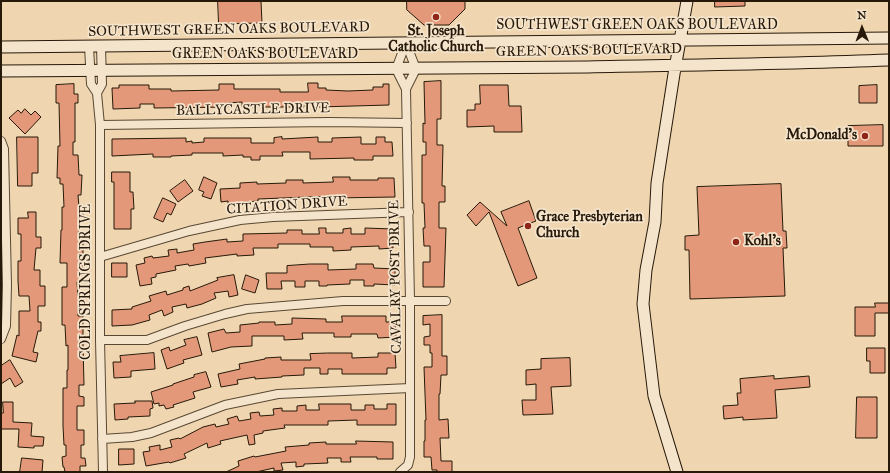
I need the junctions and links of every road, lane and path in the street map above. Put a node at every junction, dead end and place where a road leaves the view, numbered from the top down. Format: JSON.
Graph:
{"nodes":[{"id":1,"x":686,"y":1,"type":"edge"},
{"id":2,"x":889,"y":38,"type":"edge"},
{"id":3,"x":680,"y":41,"type":"junction"},
{"id":4,"x":406,"y":43,"type":"junction"},
{"id":5,"x":89,"y":46,"type":"junction"},
{"id":6,"x":102,"y":46,"type":"junction"},
{"id":7,"x":1,"y":47,"type":"edge"},
{"id":8,"x":889,"y":60,"type":"edge"},
{"id":9,"x":675,"y":64,"type":"junction"},
{"id":10,"x":396,"y":69,"type":"junction"},
{"id":11,"x":416,"y":69,"type":"junction"},
{"id":12,"x":90,"y":71,"type":"junction"},
{"id":13,"x":102,"y":71,"type":"junction"},
{"id":14,"x":1,"y":72,"type":"edge"},
{"id":15,"x":406,"y":89,"type":"junction"},
{"id":16,"x":97,"y":92,"type":"junction"},
{"id":17,"x":408,"y":123,"type":"junction"},
{"id":18,"x":100,"y":125,"type":"junction"},
{"id":19,"x":1,"y":141,"type":"edge"},
{"id":20,"x":409,"y":212,"type":"junction"},
{"id":21,"x":100,"y":257,"type":"junction"},
{"id":22,"x":4,"y":262,"type":"edge"},
{"id":23,"x":410,"y":301,"type":"junction"},
{"id":24,"x":446,"y":301,"type":"dead end"},
{"id":25,"x":1,"y":340,"type":"edge"},
{"id":26,"x":100,"y":340,"type":"junction"},
{"id":27,"x":410,"y":388,"type":"junction"},
{"id":28,"x":102,"y":439,"type":"junction"},
{"id":29,"x":103,"y":472,"type":"edge"},
{"id":30,"x":400,"y":472,"type":"edge"},
{"id":31,"x":677,"y":472,"type":"edge"}],
"edges":[{"from":1,"to":3,"type":"main road"},
{"from":2,"to":3,"type":"main road","name":"SOUTHWEST GREEN OAKS BOULEVARD"},
{"from":3,"to":4,"type":"main road","name":"SOUTHWEST GREEN OAKS BOULEVARD"},
{"from":3,"to":9,"type":"main road"},
{"from":4,"to":6,"type":"main road","name":"SOUTHWEST GREEN OAKS BOULEVARD"},
{"from":4,"to":10,"type":"street"},
{"from":4,"to":11,"type":"street"},
{"from":5,"to":6,"type":"main road","name":"SOUTHWEST GREEN OAKS BOULEVARD"},
{"from":5,"to":7,"type":"main road","name":"SOUTHWEST GREEN OAKS BOULEVARD"},
{"from":5,"to":12,"type":"street","name":"COLD SPRINGS DRIVE"},
{"from":6,"to":13,"type":"street","name":"COLD SPRINGS DRIVE"},
{"from":8,"to":9,"type":"main road","name":"GREEN OAKS BOULEVARD"},
{"from":9,"to":11,"type":"main road","name":"GREEN OAKS BOULEVARD"},
{"from":9,"to":31,"type":"main road"},
{"from":10,"to":11,"type":"main road","name":"GREEN OAKS BOULEVARD"},
{"from":10,"to":13,"type":"main road","name":"GREEN OAKS BOULEVARD"},
{"from":10,"to":15,"type":"street","name":"CAVALRY POST DRIVE"},
{"from":11,"to":15,"type":"street","name":"CAVALRY POST DRIVE"},
{"from":12,"to":13,"type":"main road","name":"GREEN OAKS BOULEVARD"},
{"from":12,"to":14,"type":"main road","name":"GREEN OAKS BOULEVARD"},
{"from":12,"to":16,"type":"street","name":"COLD SPRINGS DRIVE"},
{"from":13,"to":16,"type":"street","name":"COLD SPRINGS DRIVE"},
{"from":15,"to":17,"type":"street","name":"CAVALRY POST DRIVE"},
{"from":16,"to":18,"type":"street","name":"COLD SPRINGS DRIVE"},
{"from":17,"to":18,"type":"street","name":"BALLYCASTLE DRIVE"},
{"from":17,"to":20,"type":"street","name":"CAVALRY POST DRIVE"},
{"from":18,"to":21,"type":"street","name":"COLD SPRINGS DRIVE"},
{"from":19,"to":22,"type":"street"},
{"from":20,"to":21,"type":"street","name":"CITATION DRIVE"},
{"from":20,"to":23,"type":"street","name":"CAVALRY POST DRIVE"},
{"from":21,"to":26,"type":"street","name":"COLD SPRINGS DRIVE"},
{"from":22,"to":25,"type":"street"},
{"from":23,"to":24,"type":"street"},
{"from":23,"to":26,"type":"street"},
{"from":23,"to":27,"type":"street","name":"CAVALRY POST DRIVE"},
{"from":26,"to":28,"type":"street","name":"COLD SPRINGS DRIVE"},
{"from":27,"to":28,"type":"street"},
{"from":27,"to":30,"type":"street","name":"CAVALRY POST DRIVE"},
{"from":28,"to":29,"type":"street","name":"COLD SPRINGS DRIVE"}]}
